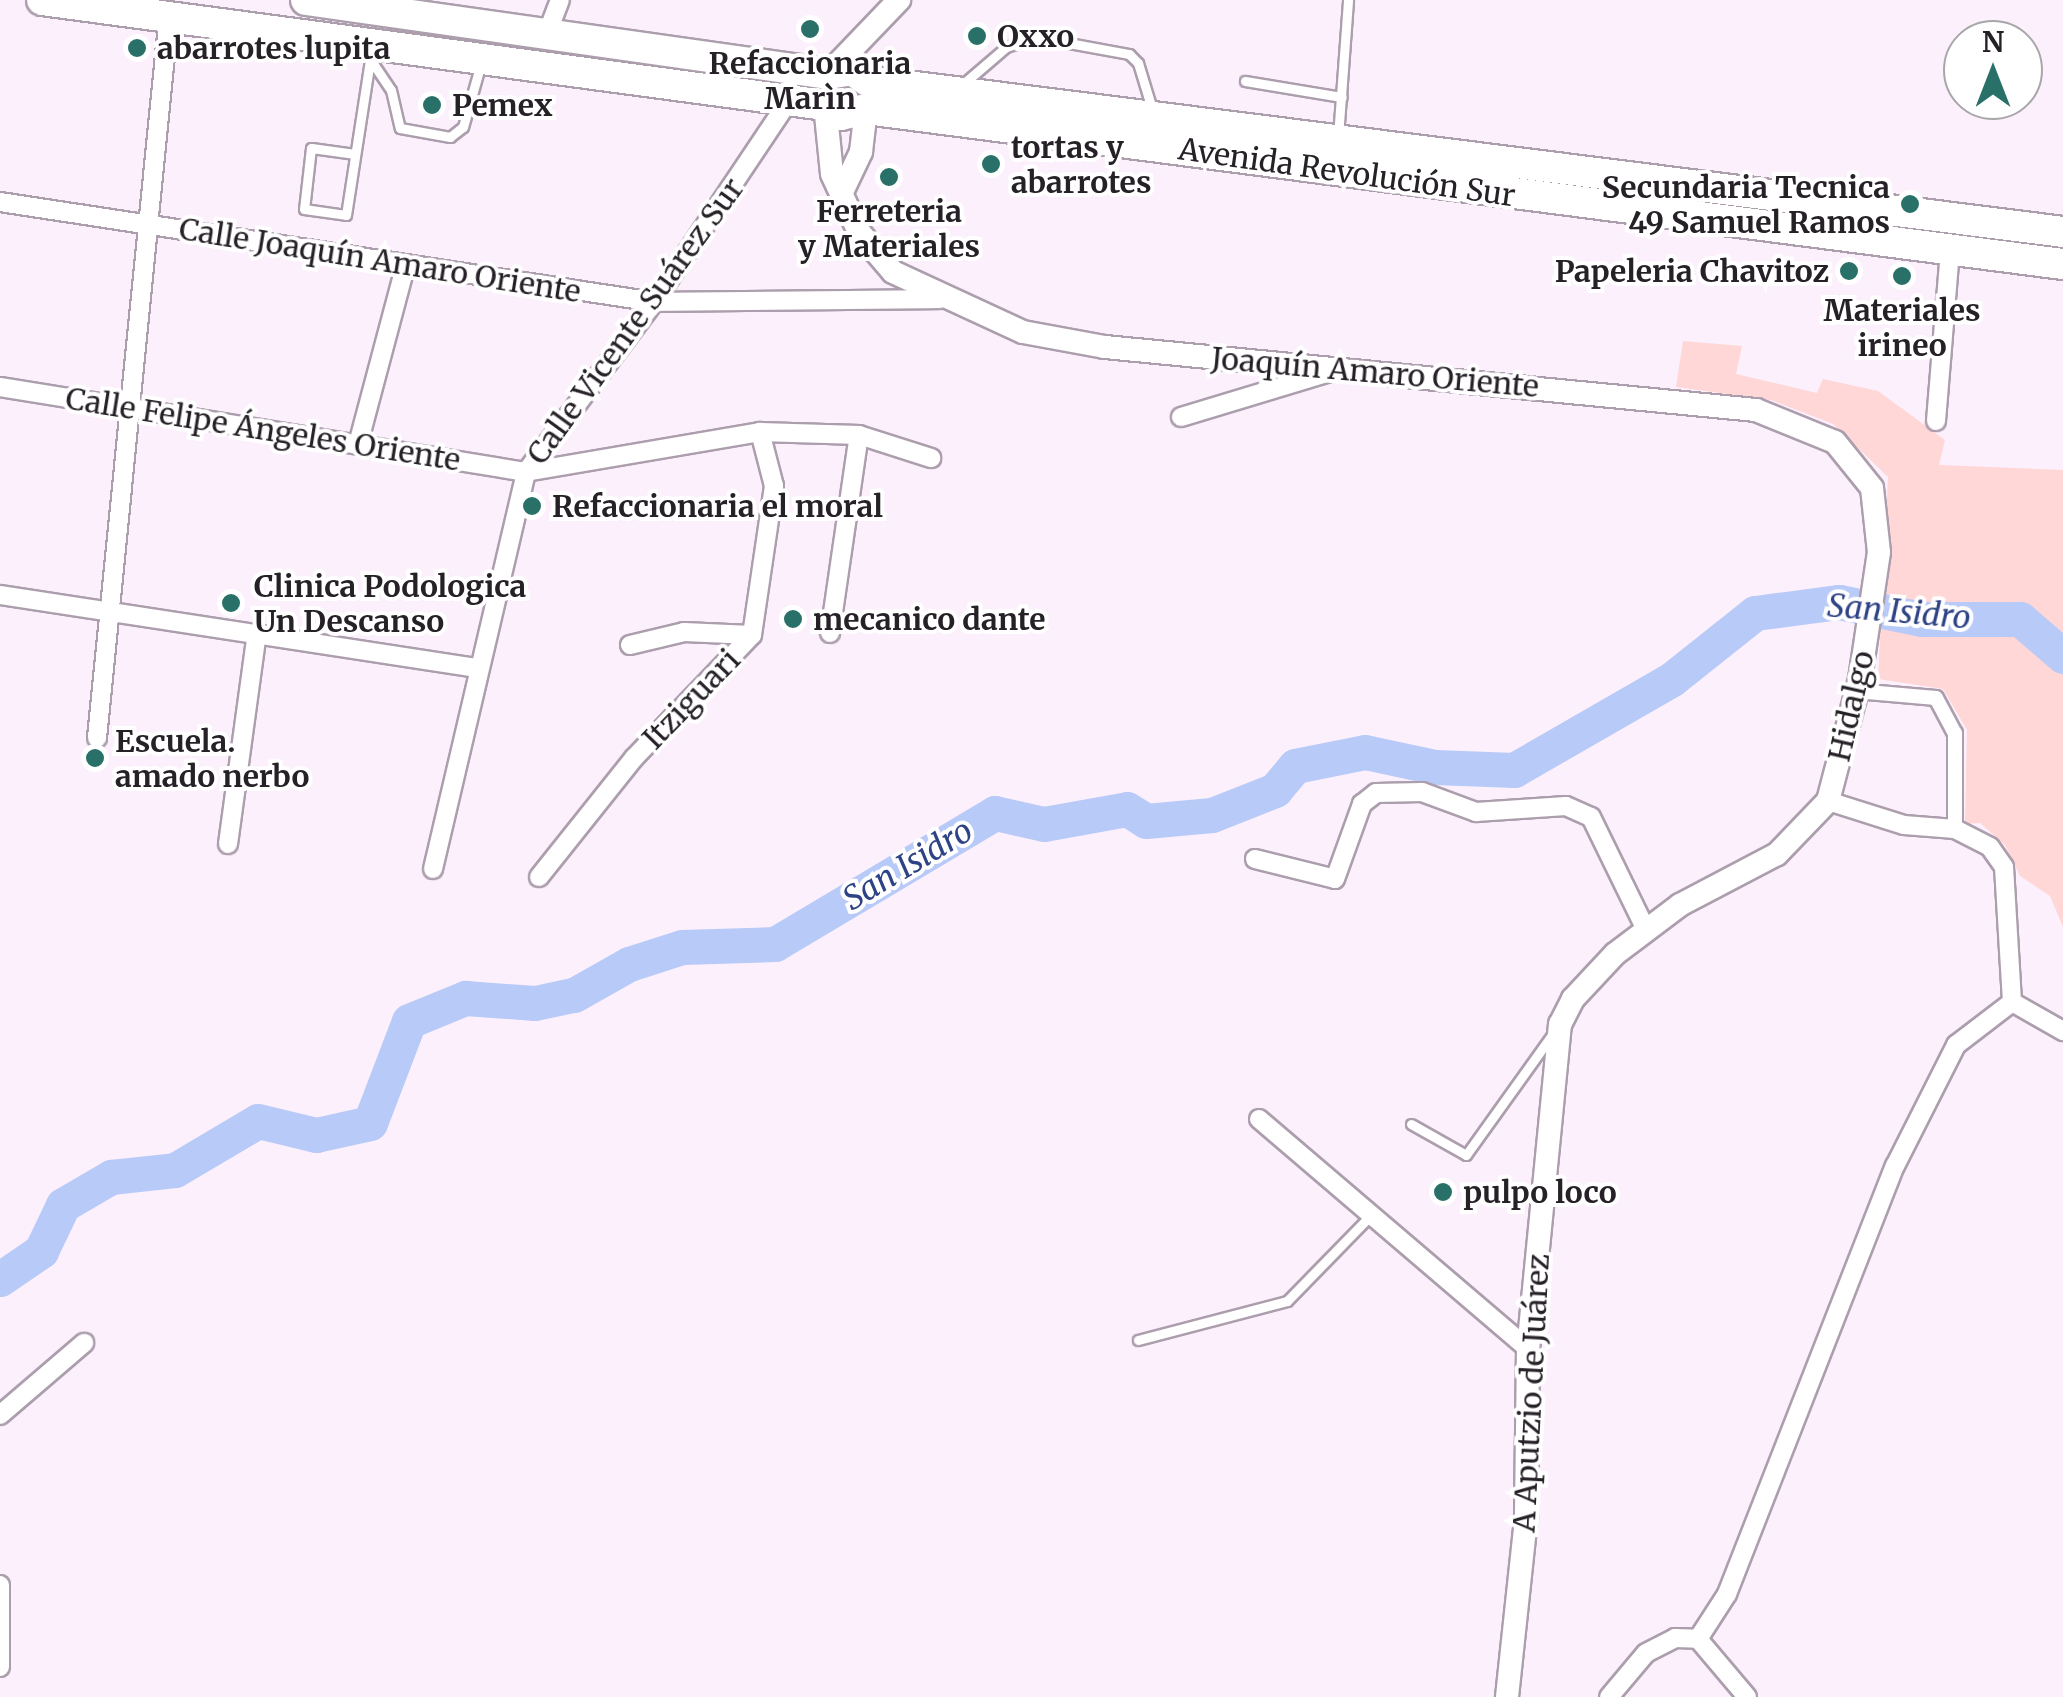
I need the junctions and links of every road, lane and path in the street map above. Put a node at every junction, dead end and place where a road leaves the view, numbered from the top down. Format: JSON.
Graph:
{"nodes":[{"id":1,"x":42,"y":0,"type":"edge"},
{"id":2,"x":306,"y":0,"type":"edge"},
{"id":3,"x":560,"y":0,"type":"edge"},
{"id":4,"x":899,"y":0,"type":"edge"},
{"id":5,"x":1348,"y":0,"type":"edge"},
{"id":6,"x":169,"y":15,"type":"junction"},
{"id":7,"x":548,"y":31,"type":"junction"},
{"id":8,"x":863,"y":35,"type":"junction"},
{"id":9,"x":372,"y":52,"type":"junction"},
{"id":10,"x":481,"y":61,"type":"junction"},
{"id":11,"x":828,"y":74,"type":"junction"},
{"id":12,"x":1244,"y":81,"type":"dead end"},
{"id":13,"x":956,"y":91,"type":"junction"},
{"id":14,"x":867,"y":95,"type":"junction"},
{"id":15,"x":1342,"y":97,"type":"junction"},
{"id":16,"x":788,"y":102,"type":"junction"},
{"id":17,"x":825,"y":105,"type":"junction"},
{"id":18,"x":1155,"y":117,"type":"junction"},
{"id":19,"x":1338,"y":140,"type":"junction"},
{"id":20,"x":356,"y":154,"type":"junction"},
{"id":21,"x":841,"y":194,"type":"junction"},
{"id":22,"x":0,"y":202,"type":"edge"},
{"id":23,"x":148,"y":224,"type":"junction"},
{"id":24,"x":2063,"y":232,"type":"edge"},
{"id":25,"x":1950,"y":249,"type":"junction"},
{"id":26,"x":2063,"y":264,"type":"edge"},
{"id":27,"x":405,"y":268,"type":"junction"},
{"id":28,"x":940,"y":299,"type":"junction"},
{"id":29,"x":654,"y":302,"type":"junction"},
{"id":30,"x":1333,"y":371,"type":"junction"},
{"id":31,"x":0,"y":386,"type":"edge"},
{"id":32,"x":132,"y":407,"type":"junction"},
{"id":33,"x":1181,"y":416,"type":"dead end"},
{"id":34,"x":1936,"y":422,"type":"dead end"},
{"id":35,"x":760,"y":432,"type":"junction"},
{"id":36,"x":858,"y":435,"type":"junction"},
{"id":37,"x":358,"y":444,"type":"junction"},
{"id":38,"x":931,"y":458,"type":"dead end"},
{"id":39,"x":526,"y":472,"type":"junction"},
{"id":40,"x":1880,"y":552,"type":"joint"},
{"id":41,"x":0,"y":595,"type":"edge"},
{"id":42,"x":112,"y":612,"type":"junction"},
{"id":43,"x":830,"y":633,"type":"dead end"},
{"id":44,"x":257,"y":634,"type":"junction"},
{"id":45,"x":752,"y":635,"type":"junction"},
{"id":46,"x":630,"y":645,"type":"dead end"},
{"id":47,"x":478,"y":668,"type":"junction"},
{"id":48,"x":1858,"y":685,"type":"junction"},
{"id":49,"x":97,"y":738,"type":"dead end"},
{"id":50,"x":1828,"y":801,"type":"junction"},
{"id":51,"x":1955,"y":829,"type":"junction"},
{"id":52,"x":228,"y":844,"type":"dead end"},
{"id":53,"x":1255,"y":859,"type":"dead end"},
{"id":54,"x":433,"y":869,"type":"dead end"},
{"id":55,"x":539,"y":877,"type":"dead end"},
{"id":56,"x":1646,"y":930,"type":"junction"},
{"id":57,"x":2012,"y":1002,"type":"junction"},
{"id":58,"x":1560,"y":1024,"type":"junction"},
{"id":59,"x":2063,"y":1031,"type":"edge"},
{"id":60,"x":1259,"y":1119,"type":"dead end"},
{"id":61,"x":1411,"y":1124,"type":"dead end"},
{"id":62,"x":1372,"y":1215,"type":"junction"},
{"id":63,"x":1138,"y":1340,"type":"dead end"},
{"id":64,"x":84,"y":1343,"type":"dead end"},
{"id":65,"x":1528,"y":1349,"type":"junction"},
{"id":66,"x":0,"y":1415,"type":"edge"},
{"id":67,"x":0,"y":1586,"type":"edge"},
{"id":68,"x":1698,"y":1639,"type":"junction"},
{"id":69,"x":0,"y":1666,"type":"edge"},
{"id":70,"x":1507,"y":1697,"type":"edge"},
{"id":71,"x":1609,"y":1697,"type":"edge"},
{"id":72,"x":1747,"y":1697,"type":"edge"}],
"edges":[{"from":1,"to":6,"type":"main road","name":"Avenida Revolución Sur"},
{"from":2,"to":7,"type":"main road","name":"Avenida Revolución Sur"},
{"from":3,"to":7,"type":"street"},
{"from":4,"to":8,"type":"street"},
{"from":5,"to":15,"type":"lane"},
{"from":6,"to":9,"type":"main road","name":"Avenida Revolución Sur"},
{"from":6,"to":23,"type":"street"},
{"from":7,"to":11,"type":"main road","name":"Avenida Revolución Sur"},
{"from":8,"to":11,"type":"street"},
{"from":8,"to":14,"type":"street"},
{"from":9,"to":10,"type":"main road","name":"Avenida Revolución Sur"},
{"from":9,"to":10,"type":"lane"},
{"from":9,"to":20,"type":"lane"},
{"from":10,"to":16,"type":"main road","name":"Avenida Revolución Sur"},
{"from":11,"to":14,"type":"main road","name":"Avenida Revolución Sur"},
{"from":11,"to":17,"type":"main road"},
{"from":12,"to":15,"type":"lane"},
{"from":13,"to":14,"type":"main road","name":"Avenida Revolución Sur"},
{"from":13,"to":18,"type":"main road","name":"Avenida Revolución Sur"},
{"from":13,"to":18,"type":"lane"},
{"from":14,"to":17,"type":"main road","name":"Avenida Revolución Sur"},
{"from":14,"to":21,"type":"street"},
{"from":14,"to":25,"type":"main road","name":"Avenida Revolución Sur"},
{"from":15,"to":19,"type":"lane"},
{"from":16,"to":17,"type":"main road","name":"Avenida Revolución Sur"},
{"from":16,"to":29,"type":"street","name":"Calle Vicente Suárez Sur"},
{"from":17,"to":21,"type":"street","name":"Joaquín Amaro Oriente"},
{"from":18,"to":19,"type":"main road","name":"Avenida Revolución Sur"},
{"from":19,"to":24,"type":"main road","name":"Avenida Revolución Sur"},
{"from":20,"to":20,"type":"lane"},
{"from":21,"to":28,"type":"street","name":"Joaquín Amaro Oriente"},
{"from":22,"to":23,"type":"street","name":"Calle Joaquín Amaro Oriente"},
{"from":23,"to":27,"type":"street","name":"Calle Joaquín Amaro Oriente"},
{"from":23,"to":32,"type":"street"},
{"from":25,"to":26,"type":"main road","name":"Avenida Revolución Sur"},
{"from":25,"to":34,"type":"street"},
{"from":27,"to":29,"type":"street","name":"Calle Joaquín Amaro Oriente"},
{"from":27,"to":37,"type":"street"},
{"from":28,"to":29,"type":"street","name":"Calle Joaquín Amaro Oriente"},
{"from":28,"to":30,"type":"street","name":"Joaquín Amaro Oriente"},
{"from":29,"to":39,"type":"street","name":"Calle Vicente Suárez Sur"},
{"from":30,"to":33,"type":"street"},
{"from":30,"to":40,"type":"street","name":"Joaquín Amaro Oriente"},
{"from":31,"to":32,"type":"street","name":"Calle Felipe Ángeles Oriente"},
{"from":32,"to":37,"type":"street","name":"Calle Felipe Ángeles Oriente"},
{"from":32,"to":42,"type":"street"},
{"from":35,"to":36,"type":"street","name":"Calle Felipe Ángeles Oriente"},
{"from":35,"to":39,"type":"street","name":"Calle Felipe Ángeles Oriente"},
{"from":35,"to":45,"type":"street","name":"Itziguari"},
{"from":36,"to":38,"type":"street","name":"Calle Felipe Ángeles Oriente"},
{"from":36,"to":43,"type":"street"},
{"from":37,"to":39,"type":"street","name":"Calle Felipe Ángeles Oriente"},
{"from":39,"to":47,"type":"street","name":"Calle Vicente Suárez Sur"},
{"from":40,"to":48,"type":"street","name":"Hidalgo"},
{"from":41,"to":42,"type":"street"},
{"from":42,"to":44,"type":"street"},
{"from":42,"to":49,"type":"street"},
{"from":44,"to":47,"type":"street"},
{"from":44,"to":52,"type":"street"},
{"from":45,"to":46,"type":"street"},
{"from":45,"to":55,"type":"street","name":"Itziguari"},
{"from":47,"to":54,"type":"street","name":"Calle Vicente Suárez Sur"},
{"from":48,"to":50,"type":"street","name":"Hidalgo"},
{"from":48,"to":51,"type":"street"},
{"from":50,"to":51,"type":"street"},
{"from":50,"to":56,"type":"street","name":"A Aputzio de Juárez"},
{"from":51,"to":57,"type":"street"},
{"from":53,"to":56,"type":"street"},
{"from":56,"to":58,"type":"street","name":"A Aputzio de Juárez"},
{"from":57,"to":59,"type":"street"},
{"from":57,"to":68,"type":"street"},
{"from":58,"to":61,"type":"lane"},
{"from":58,"to":65,"type":"street","name":"A Aputzio de Juárez"},
{"from":60,"to":62,"type":"street"},
{"from":62,"to":63,"type":"lane"},
{"from":62,"to":65,"type":"street"},
{"from":64,"to":66,"type":"street"},
{"from":65,"to":70,"type":"street","name":"A Aputzio de Juárez"},
{"from":67,"to":69,"type":"street"},
{"from":68,"to":71,"type":"street"},
{"from":68,"to":72,"type":"street"}]}
